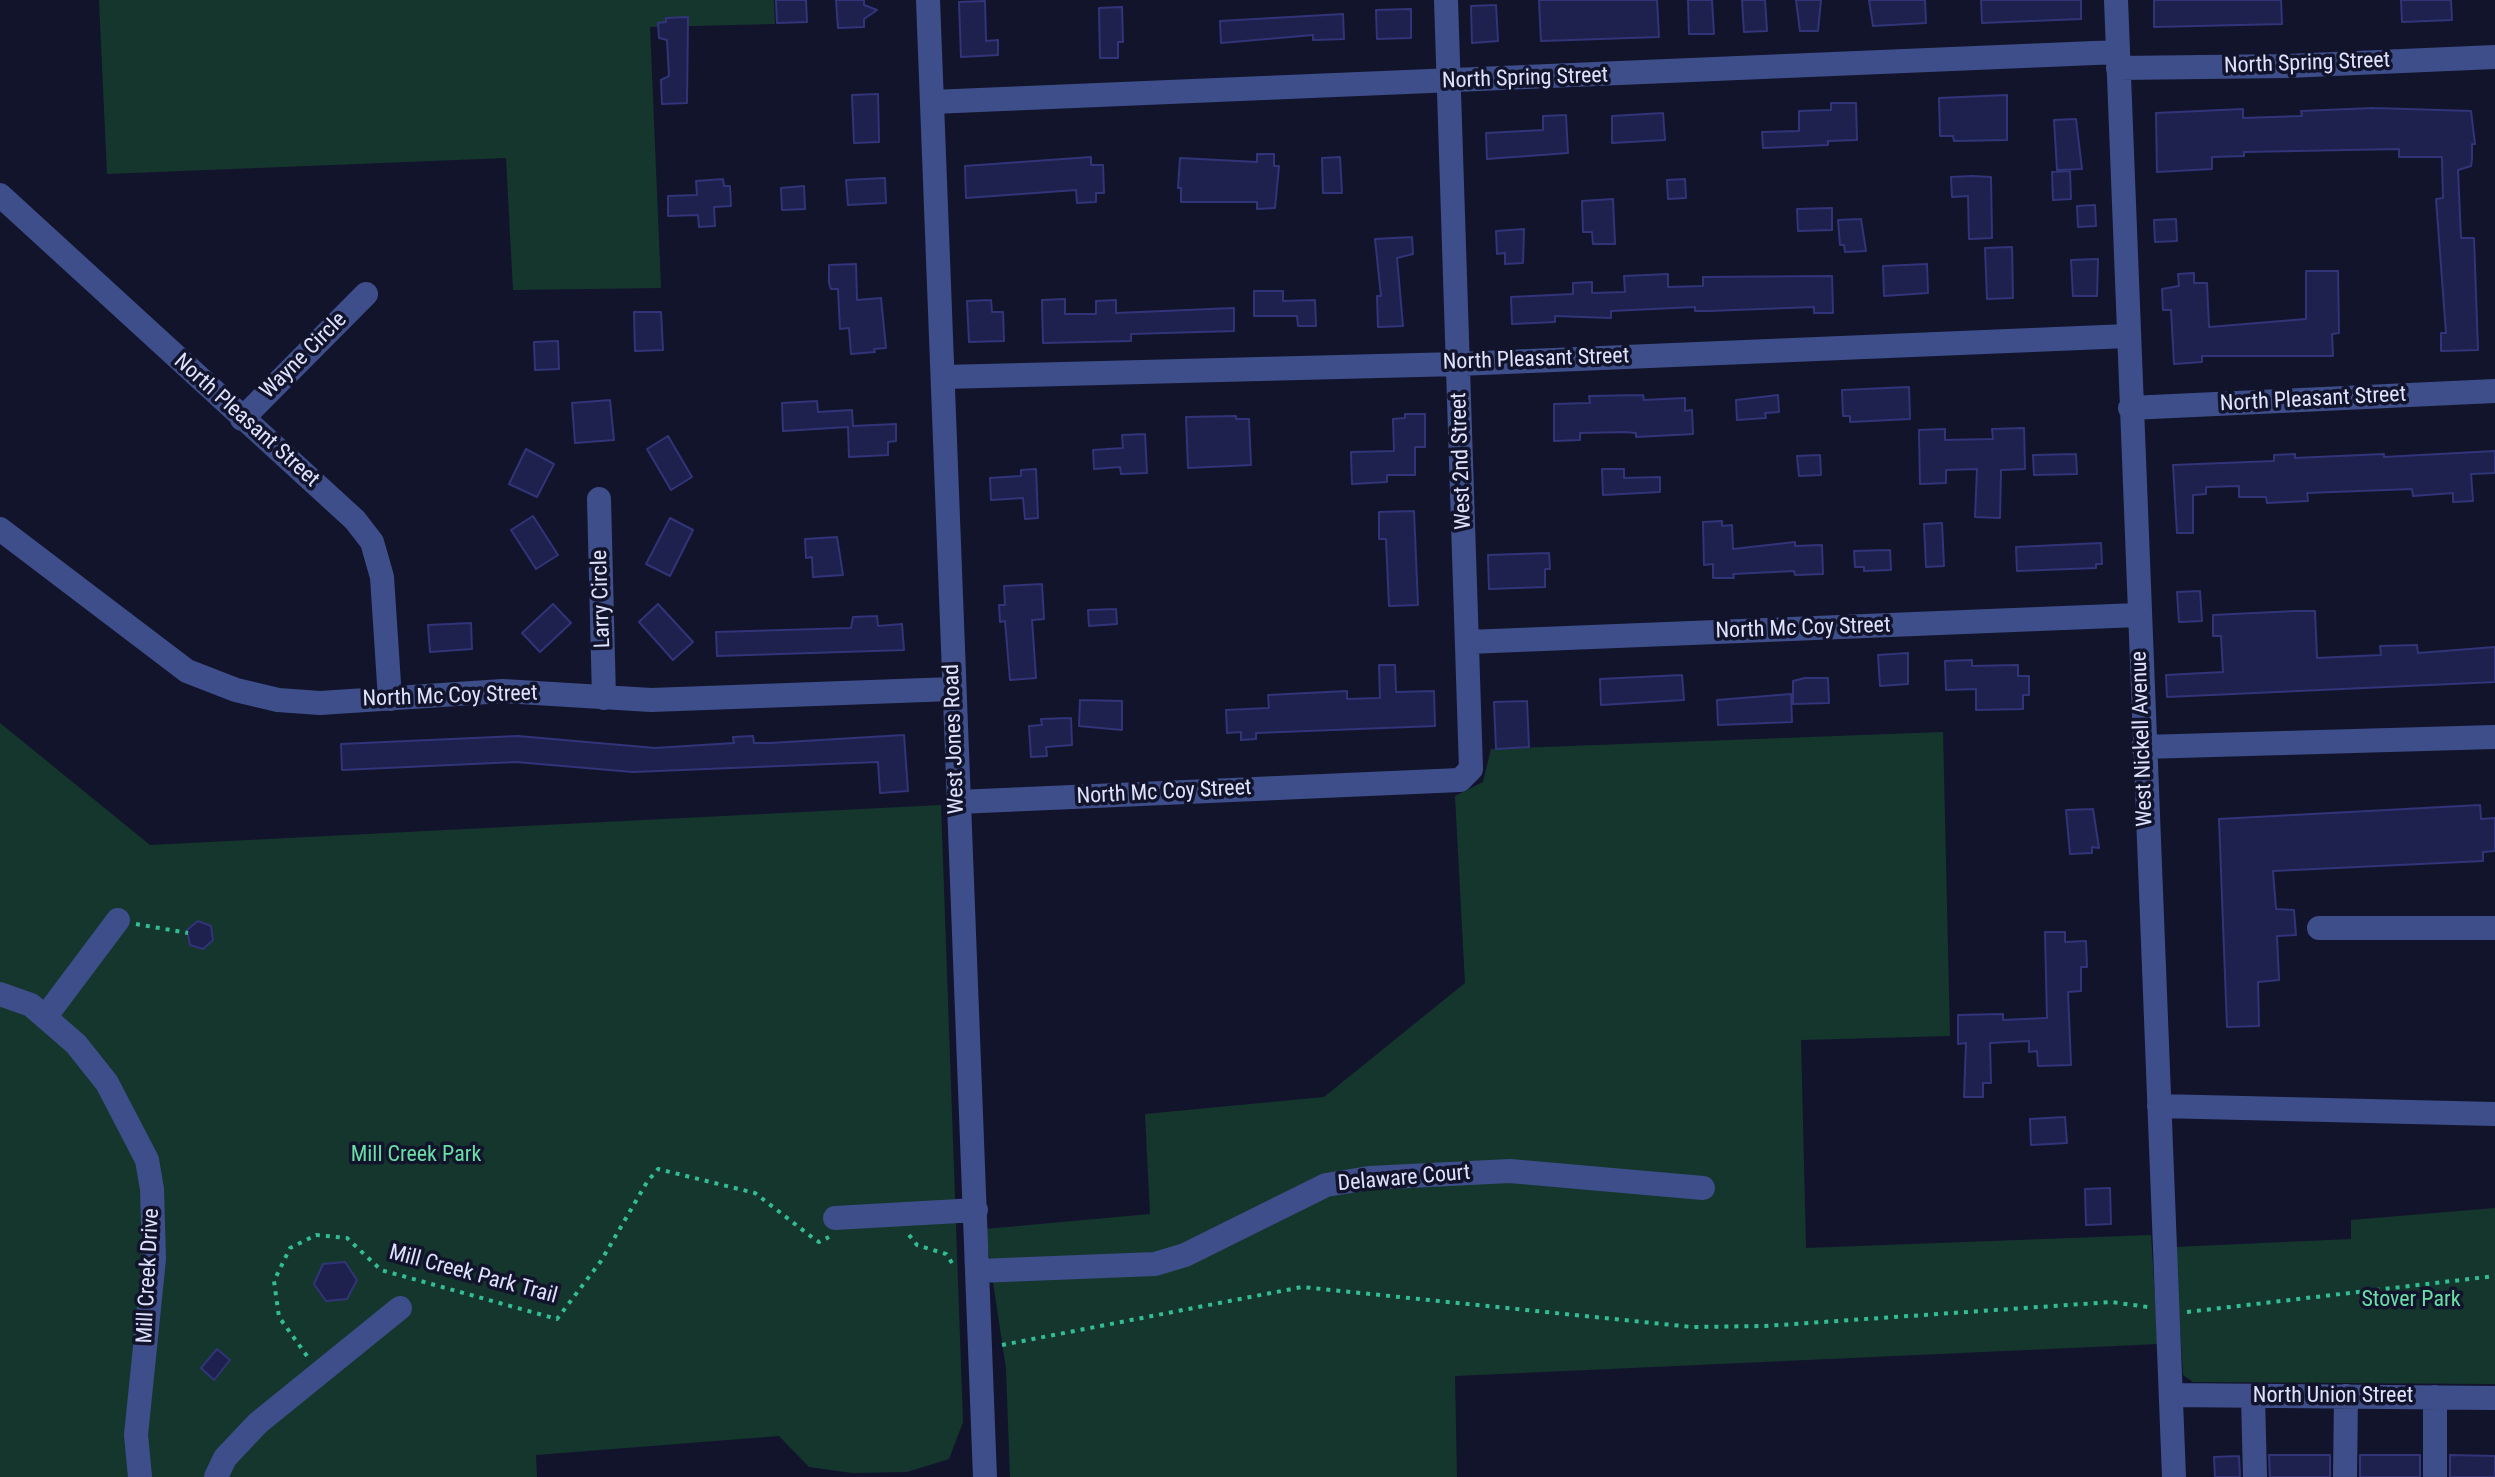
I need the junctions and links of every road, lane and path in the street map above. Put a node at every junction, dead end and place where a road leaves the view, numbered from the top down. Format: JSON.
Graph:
{"nodes":[{"id":1,"x":928,"y":0,"type":"edge"},
{"id":2,"x":1446,"y":0,"type":"edge"},
{"id":3,"x":2116,"y":0,"type":"edge"},
{"id":4,"x":2495,"y":57,"type":"edge"},
{"id":5,"x":2118,"y":60,"type":"junction"},
{"id":6,"x":1448,"y":82,"type":"junction"},
{"id":7,"x":932,"y":102,"type":"junction"},
{"id":8,"x":0,"y":195,"type":"edge"},
{"id":9,"x":366,"y":294,"type":"dead end"},
{"id":10,"x":2128,"y":336,"type":"junction"},
{"id":11,"x":1458,"y":364,"type":"junction"},
{"id":12,"x":944,"y":377,"type":"junction"},
{"id":13,"x":2495,"y":391,"type":"edge"},
{"id":14,"x":2130,"y":408,"type":"junction"},
{"id":15,"x":242,"y":419,"type":"junction"},
{"id":16,"x":599,"y":499,"type":"dead end"},
{"id":17,"x":0,"y":529,"type":"edge"},
{"id":18,"x":2138,"y":615,"type":"junction"},
{"id":19,"x":1468,"y":642,"type":"junction"},
{"id":20,"x":953,"y":689,"type":"junction"},
{"id":21,"x":604,"y":698,"type":"junction"},
{"id":22,"x":390,"y":699,"type":"junction"},
{"id":23,"x":2495,"y":737,"type":"edge"},
{"id":24,"x":2143,"y":747,"type":"junction"},
{"id":25,"x":1465,"y":775,"type":"joint"},
{"id":26,"x":958,"y":802,"type":"junction"},
{"id":27,"x":118,"y":920,"type":"joint"},
{"id":28,"x":2319,"y":928,"type":"dead end"},
{"id":29,"x":2495,"y":928,"type":"edge"},
{"id":30,"x":188,"y":933,"type":"dead end"},
{"id":31,"x":0,"y":994,"type":"edge"},
{"id":32,"x":46,"y":1016,"type":"junction"},
{"id":33,"x":2159,"y":1106,"type":"junction"},
{"id":34,"x":2495,"y":1114,"type":"edge"},
{"id":35,"x":1703,"y":1188,"type":"dead end"},
{"id":36,"x":976,"y":1210,"type":"junction"},
{"id":37,"x":909,"y":1214,"type":"junction"},
{"id":38,"x":835,"y":1218,"type":"joint"},
{"id":39,"x":968,"y":1273,"type":"junction"},
{"id":40,"x":2495,"y":1276,"type":"edge"},
{"id":41,"x":400,"y":1308,"type":"dead end"},
{"id":42,"x":2169,"y":1314,"type":"junction"},
{"id":43,"x":981,"y":1350,"type":"junction"},
{"id":44,"x":320,"y":1374,"type":"junction"},
{"id":45,"x":2171,"y":1395,"type":"junction"},
{"id":46,"x":2253,"y":1396,"type":"junction"},
{"id":47,"x":2346,"y":1396,"type":"junction"},
{"id":48,"x":2435,"y":1397,"type":"junction"},
{"id":49,"x":2495,"y":1398,"type":"edge"},
{"id":50,"x":140,"y":1477,"type":"edge"},
{"id":51,"x":216,"y":1477,"type":"edge"},
{"id":52,"x":985,"y":1477,"type":"edge"},
{"id":53,"x":2174,"y":1477,"type":"edge"},
{"id":54,"x":2255,"y":1477,"type":"edge"},
{"id":55,"x":2345,"y":1477,"type":"edge"},
{"id":56,"x":2435,"y":1477,"type":"edge"}],
"edges":[{"from":1,"to":7,"type":"street","name":"West Jones Road"},
{"from":2,"to":6,"type":"street","name":"West 2nd Street"},
{"from":3,"to":5,"type":"street","name":"West Nickell Avenue"},
{"from":4,"to":5,"type":"street","name":"North Spring Street"},
{"from":5,"to":6,"type":"street","name":"North Spring Street"},
{"from":5,"to":10,"type":"street","name":"West Nickell Avenue"},
{"from":6,"to":7,"type":"street","name":"North Spring Street"},
{"from":6,"to":11,"type":"street","name":"West 2nd Street"},
{"from":7,"to":12,"type":"street","name":"West Jones Road"},
{"from":8,"to":15,"type":"street","name":"North Pleasant Street"},
{"from":9,"to":15,"type":"street","name":"Wayne Circle"},
{"from":10,"to":11,"type":"street","name":"North Pleasant Street"},
{"from":10,"to":14,"type":"street","name":"West Nickell Avenue"},
{"from":11,"to":12,"type":"street","name":"North Pleasant Street"},
{"from":11,"to":19,"type":"street","name":"West 2nd Street"},
{"from":12,"to":20,"type":"street","name":"West Jones Road"},
{"from":13,"to":14,"type":"street","name":"North Pleasant Street"},
{"from":14,"to":18,"type":"street","name":"West Nickell Avenue"},
{"from":15,"to":22,"type":"street","name":"North Pleasant Street"},
{"from":16,"to":21,"type":"street","name":"Larry Circle"},
{"from":17,"to":22,"type":"street","name":"North Mc Coy Street"},
{"from":18,"to":19,"type":"street","name":"North Mc Coy Street"},
{"from":18,"to":24,"type":"street","name":"West Nickell Avenue"},
{"from":19,"to":25,"type":"street","name":"West 2nd Street"},
{"from":20,"to":21,"type":"street","name":"North Mc Coy Street"},
{"from":20,"to":26,"type":"street","name":"West Jones Road"},
{"from":21,"to":22,"type":"street","name":"North Mc Coy Street"},
{"from":23,"to":24,"type":"street"},
{"from":24,"to":33,"type":"street","name":"West Nickell Avenue"},
{"from":25,"to":26,"type":"street","name":"North Mc Coy Street"},
{"from":26,"to":36,"type":"street","name":"West Jones Road"},
{"from":27,"to":30,"type":"path"},
{"from":27,"to":32,"type":"street"},
{"from":28,"to":29,"type":"street"},
{"from":31,"to":32,"type":"street","name":"Mill Creek Drive"},
{"from":32,"to":50,"type":"street","name":"Mill Creek Drive"},
{"from":33,"to":34,"type":"street"},
{"from":33,"to":42,"type":"street","name":"West Nickell Avenue"},
{"from":35,"to":39,"type":"street","name":"Delaware Court"},
{"from":36,"to":37,"type":"street"},
{"from":36,"to":39,"type":"street","name":"West Jones Road"},
{"from":37,"to":38,"type":"street"},
{"from":37,"to":39,"type":"path"},
{"from":38,"to":44,"type":"path","name":"Mill Creek Park Trail"},
{"from":39,"to":43,"type":"street","name":"West Jones Road"},
{"from":40,"to":42,"type":"path"},
{"from":41,"to":44,"type":"street"},
{"from":42,"to":43,"type":"path"},
{"from":42,"to":45,"type":"street","name":"West Nickell Avenue"},
{"from":43,"to":52,"type":"street","name":"West Jones Road"},
{"from":44,"to":51,"type":"street"},
{"from":45,"to":46,"type":"street","name":"North Union Street"},
{"from":45,"to":53,"type":"street","name":"West Nickell Avenue"},
{"from":46,"to":47,"type":"street","name":"North Union Street"},
{"from":46,"to":54,"type":"street"},
{"from":47,"to":48,"type":"street","name":"North Union Street"},
{"from":47,"to":55,"type":"street"},
{"from":48,"to":49,"type":"street","name":"North Union Street"},
{"from":48,"to":56,"type":"street"}]}
